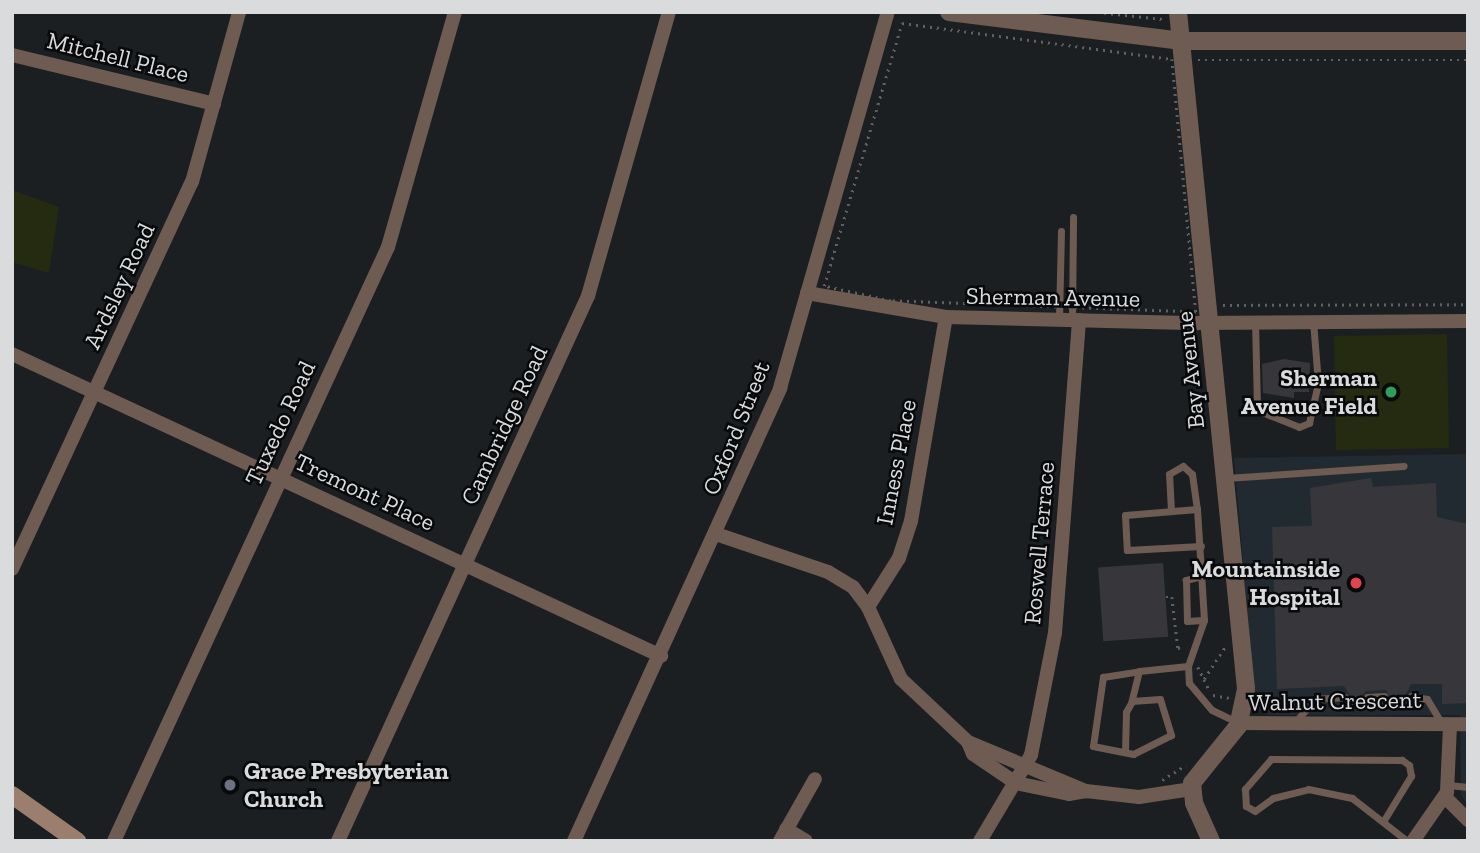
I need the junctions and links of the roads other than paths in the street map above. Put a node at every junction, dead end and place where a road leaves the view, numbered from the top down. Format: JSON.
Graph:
{"nodes":[{"id":1,"x":239,"y":12,"type":"edge"},
{"id":2,"x":455,"y":12,"type":"edge"},
{"id":3,"x":669,"y":12,"type":"edge"},
{"id":4,"x":888,"y":12,"type":"edge"},
{"id":5,"x":949,"y":12,"type":"edge"},
{"id":6,"x":1178,"y":12,"type":"edge"},
{"id":7,"x":1182,"y":41,"type":"junction"},
{"id":8,"x":1468,"y":41,"type":"edge"},
{"id":9,"x":12,"y":55,"type":"edge"},
{"id":10,"x":214,"y":104,"type":"junction"},
{"id":11,"x":1073,"y":218,"type":"dead end"},
{"id":12,"x":1061,"y":231,"type":"dead end"},
{"id":13,"x":807,"y":293,"type":"junction"},
{"id":14,"x":1068,"y":315,"type":"junction"},
{"id":15,"x":946,"y":317,"type":"junction"},
{"id":16,"x":1255,"y":319,"type":"junction"},
{"id":17,"x":1313,"y":320,"type":"junction"},
{"id":18,"x":1210,"y":321,"type":"junction"},
{"id":19,"x":1468,"y":321,"type":"edge"},
{"id":20,"x":12,"y":354,"type":"edge"},
{"id":21,"x":95,"y":392,"type":"junction"},
{"id":22,"x":1404,"y":466,"type":"dead end"},
{"id":23,"x":279,"y":477,"type":"junction"},
{"id":24,"x":1226,"y":478,"type":"junction"},
{"id":25,"x":1197,"y":509,"type":"junction"},
{"id":26,"x":1171,"y":511,"type":"junction"},
{"id":27,"x":716,"y":534,"type":"junction"},
{"id":28,"x":1200,"y":546,"type":"junction"},
{"id":29,"x":465,"y":564,"type":"junction"},
{"id":30,"x":12,"y":569,"type":"edge"},
{"id":31,"x":1201,"y":576,"type":"junction"},
{"id":32,"x":868,"y":607,"type":"junction"},
{"id":33,"x":1204,"y":620,"type":"junction"},
{"id":34,"x":661,"y":656,"type":"junction"},
{"id":35,"x":1188,"y":666,"type":"junction"},
{"id":36,"x":1139,"y":671,"type":"junction"},
{"id":37,"x":1367,"y":696,"type":"dead end"},
{"id":38,"x":1384,"y":696,"type":"dead end"},
{"id":39,"x":1411,"y":696,"type":"dead end"},
{"id":40,"x":1345,"y":697,"type":"dead end"},
{"id":41,"x":1131,"y":702,"type":"junction"},
{"id":42,"x":1240,"y":723,"type":"junction"},
{"id":43,"x":1294,"y":724,"type":"junction"},
{"id":44,"x":1468,"y":724,"type":"edge"},
{"id":45,"x":1446,"y":725,"type":"junction"},
{"id":46,"x":968,"y":742,"type":"junction"},
{"id":47,"x":1125,"y":752,"type":"junction"},
{"id":48,"x":1026,"y":767,"type":"junction"},
{"id":49,"x":815,"y":779,"type":"dead end"},
{"id":50,"x":1016,"y":783,"type":"junction"},
{"id":51,"x":1468,"y":787,"type":"edge"},
{"id":52,"x":1191,"y":789,"type":"junction"},
{"id":53,"x":1086,"y":791,"type":"junction"},
{"id":54,"x":1447,"y":791,"type":"junction"},
{"id":55,"x":12,"y":795,"type":"edge"},
{"id":56,"x":1384,"y":820,"type":"junction"},
{"id":57,"x":1468,"y":820,"type":"edge"},
{"id":58,"x":783,"y":835,"type":"edge"},
{"id":59,"x":77,"y":841,"type":"edge"},
{"id":60,"x":114,"y":841,"type":"edge"},
{"id":61,"x":338,"y":841,"type":"edge"},
{"id":62,"x":574,"y":841,"type":"edge"},
{"id":63,"x":806,"y":841,"type":"edge"},
{"id":64,"x":980,"y":841,"type":"edge"},
{"id":65,"x":1211,"y":841,"type":"edge"},
{"id":66,"x":1410,"y":841,"type":"edge"}],
"edges":[{"from":1,"to":10,"type":"street","name":"Ardsley Road"},
{"from":2,"to":23,"type":"street","name":"Tuxedo Road"},
{"from":3,"to":29,"type":"street","name":"Cambridge Road"},
{"from":4,"to":13,"type":"street","name":"Oxford Street"},
{"from":5,"to":7,"type":"street"},
{"from":6,"to":7,"type":"street","name":"Bay Avenue"},
{"from":7,"to":8,"type":"street"},
{"from":7,"to":18,"type":"street","name":"Bay Avenue"},
{"from":9,"to":10,"type":"street","name":"Mitchell Place"},
{"from":10,"to":21,"type":"street","name":"Ardsley Road"},
{"from":11,"to":14,"type":"lane"},
{"from":12,"to":14,"type":"lane"},
{"from":13,"to":15,"type":"street","name":"Sherman Avenue"},
{"from":13,"to":27,"type":"street","name":"Oxford Street"},
{"from":14,"to":15,"type":"street","name":"Sherman Avenue"},
{"from":14,"to":18,"type":"street","name":"Sherman Avenue"},
{"from":14,"to":48,"type":"street","name":"Roswell Terrace"},
{"from":15,"to":32,"type":"street","name":"Inness Place"},
{"from":16,"to":17,"type":"street","name":"Sherman Avenue"},
{"from":16,"to":17,"type":"lane"},
{"from":16,"to":18,"type":"street","name":"Sherman Avenue"},
{"from":17,"to":19,"type":"street","name":"Sherman Avenue"},
{"from":18,"to":24,"type":"street","name":"Bay Avenue"},
{"from":20,"to":21,"type":"street","name":"Tremont Place"},
{"from":21,"to":23,"type":"street","name":"Tremont Place"},
{"from":21,"to":30,"type":"street","name":"Ardsley Road"},
{"from":22,"to":24,"type":"lane"},
{"from":23,"to":29,"type":"street","name":"Tremont Place"},
{"from":23,"to":60,"type":"street","name":"Tuxedo Road"},
{"from":24,"to":42,"type":"street","name":"Bay Avenue"},
{"from":25,"to":26,"type":"lane"},
{"from":25,"to":26,"type":"lane"},
{"from":25,"to":28,"type":"lane"},
{"from":26,"to":28,"type":"lane"},
{"from":27,"to":32,"type":"street"},
{"from":27,"to":34,"type":"street","name":"Oxford Street"},
{"from":28,"to":31,"type":"lane"},
{"from":29,"to":34,"type":"street","name":"Tremont Place"},
{"from":29,"to":61,"type":"street","name":"Cambridge Road"},
{"from":31,"to":33,"type":"lane"},
{"from":31,"to":33,"type":"lane"},
{"from":32,"to":46,"type":"street"},
{"from":33,"to":35,"type":"lane"},
{"from":34,"to":62,"type":"street","name":"Oxford Street"},
{"from":35,"to":36,"type":"lane"},
{"from":35,"to":42,"type":"lane"},
{"from":36,"to":41,"type":"lane"},
{"from":36,"to":47,"type":"lane"},
{"from":37,"to":38,"type":"lane"},
{"from":39,"to":45,"type":"lane"},
{"from":40,"to":43,"type":"lane"},
{"from":41,"to":47,"type":"lane"},
{"from":41,"to":47,"type":"lane"},
{"from":42,"to":43,"type":"street","name":"Walnut Crescent"},
{"from":42,"to":52,"type":"street","name":"Walnut Crescent"},
{"from":43,"to":45,"type":"street","name":"Walnut Crescent"},
{"from":44,"to":45,"type":"street","name":"Walnut Crescent"},
{"from":45,"to":54,"type":"street"},
{"from":46,"to":48,"type":"street"},
{"from":46,"to":50,"type":"street"},
{"from":48,"to":50,"type":"street"},
{"from":48,"to":53,"type":"street"},
{"from":49,"to":58,"type":"street"},
{"from":50,"to":53,"type":"street"},
{"from":50,"to":64,"type":"street"},
{"from":51,"to":54,"type":"lane"},
{"from":52,"to":53,"type":"street"},
{"from":52,"to":65,"type":"street"},
{"from":54,"to":57,"type":"street"},
{"from":54,"to":66,"type":"street"},
{"from":55,"to":59,"type":"main road"},
{"from":56,"to":56,"type":"lane"},
{"from":56,"to":66,"type":"lane"},
{"from":58,"to":63,"type":"street"}]}
